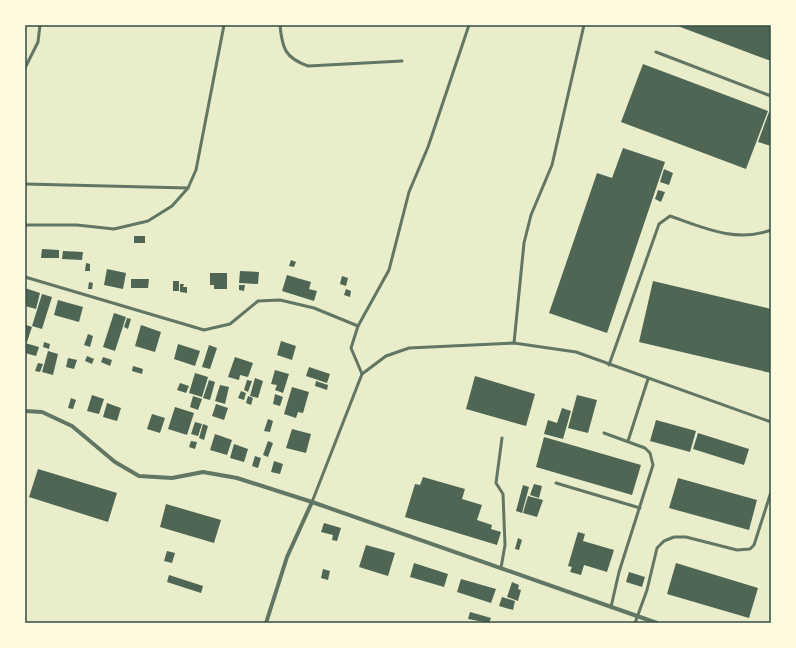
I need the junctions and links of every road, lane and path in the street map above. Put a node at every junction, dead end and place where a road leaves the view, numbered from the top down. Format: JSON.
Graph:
{"nodes":[{"id":1,"x":40,"y":25,"type":"edge"},
{"id":2,"x":224,"y":25,"type":"edge"},
{"id":3,"x":280,"y":25,"type":"edge"},
{"id":4,"x":469,"y":25,"type":"edge"},
{"id":5,"x":584,"y":25,"type":"edge"},
{"id":6,"x":656,"y":52,"type":"dead end"},
{"id":7,"x":402,"y":61,"type":"dead end"},
{"id":8,"x":25,"y":68,"type":"edge"},
{"id":9,"x":771,"y":96,"type":"edge"},
{"id":10,"x":25,"y":184,"type":"edge"},
{"id":11,"x":188,"y":188,"type":"junction"},
{"id":12,"x":25,"y":225,"type":"edge"},
{"id":13,"x":771,"y":230,"type":"edge"},
{"id":14,"x":25,"y":277,"type":"edge"},
{"id":15,"x":358,"y":326,"type":"junction"},
{"id":16,"x":514,"y":343,"type":"junction"},
{"id":17,"x":609,"y":365,"type":"junction"},
{"id":18,"x":362,"y":374,"type":"junction"},
{"id":19,"x":648,"y":379,"type":"junction"},
{"id":20,"x":25,"y":411,"type":"edge"},
{"id":21,"x":771,"y":422,"type":"edge"},
{"id":22,"x":604,"y":433,"type":"dead end"},
{"id":23,"x":502,"y":438,"type":"dead end"},
{"id":24,"x":628,"y":441,"type":"junction"},
{"id":25,"x":556,"y":483,"type":"dead end"},
{"id":26,"x":771,"y":492,"type":"edge"},
{"id":27,"x":312,"y":502,"type":"junction"},
{"id":28,"x":640,"y":508,"type":"junction"},
{"id":29,"x":501,"y":568,"type":"junction"},
{"id":30,"x":611,"y":607,"type":"junction"},
{"id":31,"x":636,"y":617,"type":"junction"},
{"id":32,"x":266,"y":623,"type":"edge"},
{"id":33,"x":635,"y":623,"type":"edge"},
{"id":34,"x":657,"y":623,"type":"edge"}],
"edges":[{"from":1,"to":8,"type":"lane"},
{"from":2,"to":11,"type":"lane"},
{"from":3,"to":7,"type":"lane"},
{"from":4,"to":15,"type":"lane"},
{"from":5,"to":16,"type":"lane"},
{"from":6,"to":9,"type":"lane"},
{"from":10,"to":11,"type":"lane"},
{"from":11,"to":12,"type":"lane"},
{"from":13,"to":17,"type":"lane"},
{"from":14,"to":15,"type":"lane"},
{"from":15,"to":18,"type":"lane"},
{"from":16,"to":17,"type":"lane"},
{"from":16,"to":18,"type":"lane"},
{"from":17,"to":19,"type":"lane"},
{"from":18,"to":27,"type":"lane"},
{"from":19,"to":21,"type":"lane"},
{"from":19,"to":24,"type":"lane"},
{"from":20,"to":27,"type":"street"},
{"from":22,"to":24,"type":"lane"},
{"from":23,"to":29,"type":"lane"},
{"from":24,"to":28,"type":"lane"},
{"from":25,"to":28,"type":"lane"},
{"from":26,"to":31,"type":"lane"},
{"from":27,"to":29,"type":"street"},
{"from":27,"to":32,"type":"street"},
{"from":28,"to":30,"type":"lane"},
{"from":29,"to":30,"type":"street"},
{"from":30,"to":31,"type":"street"},
{"from":31,"to":33,"type":"lane"},
{"from":31,"to":34,"type":"street"}]}
